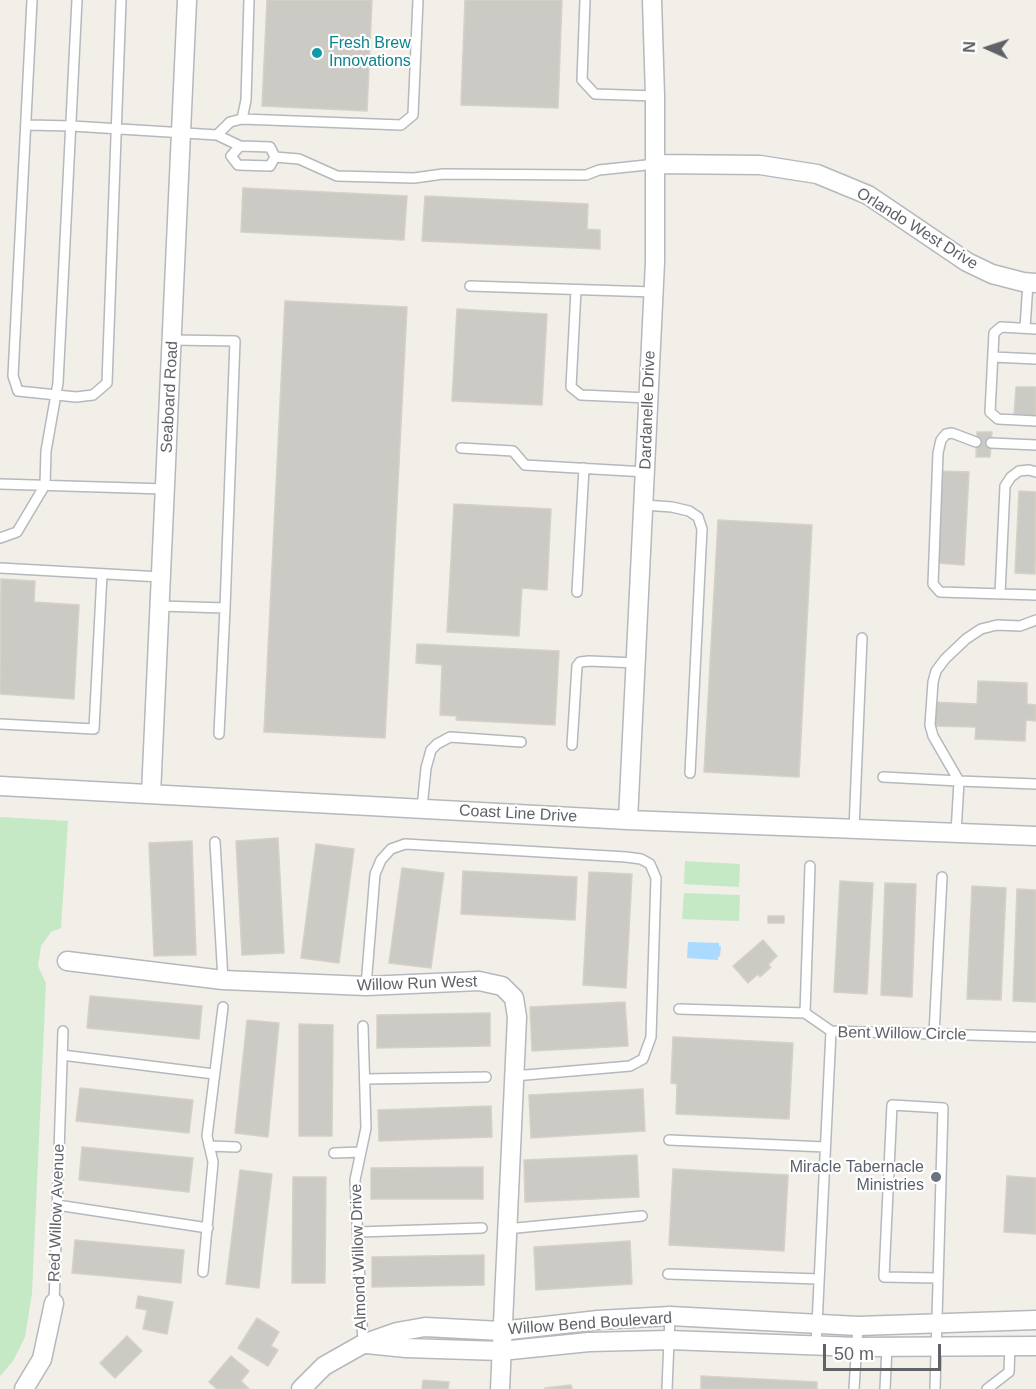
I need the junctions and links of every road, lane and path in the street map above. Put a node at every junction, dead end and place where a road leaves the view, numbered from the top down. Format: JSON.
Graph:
{"nodes":[{"id":1,"x":32,"y":0,"type":"edge"},
{"id":2,"x":77,"y":0,"type":"edge"},
{"id":3,"x":121,"y":0,"type":"edge"},
{"id":4,"x":187,"y":0,"type":"edge"},
{"id":5,"x":249,"y":0,"type":"edge"},
{"id":6,"x":418,"y":0,"type":"edge"},
{"id":7,"x":585,"y":0,"type":"edge"},
{"id":8,"x":652,"y":0,"type":"edge"},
{"id":9,"x":655,"y":96,"type":"junction"},
{"id":10,"x":242,"y":119,"type":"junction"},
{"id":11,"x":27,"y":125,"type":"junction"},
{"id":12,"x":72,"y":126,"type":"junction"},
{"id":13,"x":116,"y":128,"type":"junction"},
{"id":14,"x":180,"y":132,"type":"junction"},
{"id":15,"x":217,"y":135,"type":"junction"},
{"id":16,"x":240,"y":146,"type":"junction"},
{"id":17,"x":275,"y":157,"type":"junction"},
{"id":18,"x":656,"y":164,"type":"junction"},
{"id":19,"x":1032,"y":283,"type":"edge"},
{"id":20,"x":470,"y":286,"type":"dead end"},
{"id":21,"x":576,"y":290,"type":"junction"},
{"id":22,"x":653,"y":292,"type":"junction"},
{"id":23,"x":1025,"y":328,"type":"junction"},
{"id":24,"x":1036,"y":329,"type":"edge"},
{"id":25,"x":172,"y":340,"type":"junction"},
{"id":26,"x":993,"y":357,"type":"junction"},
{"id":27,"x":1036,"y":359,"type":"edge"},
{"id":28,"x":56,"y":396,"type":"junction"},
{"id":29,"x":649,"y":398,"type":"junction"},
{"id":30,"x":1036,"y":421,"type":"edge"},
{"id":31,"x":976,"y":442,"type":"dead end"},
{"id":32,"x":991,"y":443,"type":"dead end"},
{"id":33,"x":1036,"y":445,"type":"edge"},
{"id":34,"x":461,"y":448,"type":"dead end"},
{"id":35,"x":584,"y":468,"type":"junction"},
{"id":36,"x":646,"y":472,"type":"junction"},
{"id":37,"x":1036,"y":472,"type":"edge"},
{"id":38,"x":0,"y":483,"type":"edge"},
{"id":39,"x":45,"y":485,"type":"junction"},
{"id":40,"x":165,"y":489,"type":"junction"},
{"id":41,"x":644,"y":505,"type":"junction"},
{"id":42,"x":0,"y":538,"type":"edge"},
{"id":43,"x":0,"y":568,"type":"edge"},
{"id":44,"x":102,"y":574,"type":"junction"},
{"id":45,"x":161,"y":577,"type":"junction"},
{"id":46,"x":578,"y":592,"type":"dead end"},
{"id":47,"x":1000,"y":594,"type":"junction"},
{"id":48,"x":1036,"y":596,"type":"edge"},
{"id":49,"x":160,"y":606,"type":"junction"},
{"id":50,"x":225,"y":609,"type":"junction"},
{"id":51,"x":1036,"y":620,"type":"edge"},
{"id":52,"x":862,"y":638,"type":"dead end"},
{"id":53,"x":636,"y":663,"type":"junction"},
{"id":54,"x":0,"y":724,"type":"edge"},
{"id":55,"x":219,"y":734,"type":"dead end"},
{"id":56,"x":521,"y":742,"type":"dead end"},
{"id":57,"x":572,"y":745,"type":"dead end"},
{"id":58,"x":690,"y":773,"type":"dead end"},
{"id":59,"x":883,"y":777,"type":"dead end"},
{"id":60,"x":959,"y":780,"type":"junction"},
{"id":61,"x":1036,"y":784,"type":"edge"},
{"id":62,"x":0,"y":786,"type":"edge"},
{"id":63,"x":151,"y":794,"type":"junction"},
{"id":64,"x":422,"y":808,"type":"junction"},
{"id":65,"x":628,"y":820,"type":"junction"},
{"id":66,"x":854,"y":829,"type":"junction"},
{"id":67,"x":956,"y":833,"type":"junction"},
{"id":68,"x":1036,"y":836,"type":"edge"},
{"id":69,"x":215,"y":842,"type":"dead end"},
{"id":70,"x":810,"y":866,"type":"dead end"},
{"id":71,"x":942,"y":877,"type":"dead end"},
{"id":72,"x":67,"y":961,"type":"dead end"},
{"id":73,"x":223,"y":980,"type":"junction"},
{"id":74,"x":366,"y":986,"type":"junction"},
{"id":75,"x":223,"y":1007,"type":"dead end"},
{"id":76,"x":679,"y":1009,"type":"dead end"},
{"id":77,"x":804,"y":1013,"type":"junction"},
{"id":78,"x":363,"y":1026,"type":"dead end"},
{"id":79,"x":63,"y":1031,"type":"dead end"},
{"id":80,"x":831,"y":1031,"type":"junction"},
{"id":81,"x":934,"y":1034,"type":"junction"},
{"id":82,"x":1036,"y":1037,"type":"edge"},
{"id":83,"x":62,"y":1055,"type":"junction"},
{"id":84,"x":214,"y":1074,"type":"junction"},
{"id":85,"x":514,"y":1076,"type":"junction"},
{"id":86,"x":486,"y":1077,"type":"dead end"},
{"id":87,"x":365,"y":1079,"type":"junction"},
{"id":88,"x":669,"y":1140,"type":"dead end"},
{"id":89,"x":209,"y":1146,"type":"junction"},
{"id":90,"x":825,"y":1147,"type":"junction"},
{"id":91,"x":236,"y":1148,"type":"dead end"},
{"id":92,"x":361,"y":1152,"type":"junction"},
{"id":93,"x":333,"y":1153,"type":"dead end"},
{"id":94,"x":57,"y":1205,"type":"junction"},
{"id":95,"x":642,"y":1216,"type":"dead end"},
{"id":96,"x":208,"y":1228,"type":"junction"},
{"id":97,"x":482,"y":1228,"type":"dead end"},
{"id":98,"x":506,"y":1229,"type":"junction"},
{"id":99,"x":358,"y":1232,"type":"junction"},
{"id":100,"x":203,"y":1272,"type":"dead end"},
{"id":101,"x":668,"y":1274,"type":"dead end"},
{"id":102,"x":938,"y":1278,"type":"junction"},
{"id":103,"x":819,"y":1279,"type":"junction"},
{"id":104,"x":54,"y":1303,"type":"joint"},
{"id":105,"x":670,"y":1316,"type":"junction"},
{"id":106,"x":1036,"y":1320,"type":"edge"},
{"id":107,"x":936,"y":1323,"type":"junction"},
{"id":108,"x":817,"y":1324,"type":"junction"},
{"id":109,"x":858,"y":1326,"type":"junction"},
{"id":110,"x":501,"y":1330,"type":"junction"},
{"id":111,"x":669,"y":1340,"type":"junction"},
{"id":112,"x":363,"y":1344,"type":"junction"},
{"id":113,"x":816,"y":1346,"type":"junction"},
{"id":114,"x":1010,"y":1346,"type":"junction"},
{"id":115,"x":1036,"y":1346,"type":"edge"},
{"id":116,"x":857,"y":1347,"type":"junction"},
{"id":117,"x":887,"y":1347,"type":"junction"},
{"id":118,"x":936,"y":1347,"type":"junction"},
{"id":119,"x":501,"y":1351,"type":"junction"},
{"id":120,"x":24,"y":1389,"type":"edge"},
{"id":121,"x":301,"y":1389,"type":"edge"},
{"id":122,"x":500,"y":1389,"type":"edge"},
{"id":123,"x":667,"y":1389,"type":"edge"},
{"id":124,"x":854,"y":1389,"type":"edge"},
{"id":125,"x":885,"y":1389,"type":"edge"},
{"id":126,"x":935,"y":1389,"type":"edge"},
{"id":127,"x":987,"y":1389,"type":"edge"}],
"edges":[{"from":1,"to":11,"type":"lane"},
{"from":2,"to":12,"type":"lane"},
{"from":3,"to":13,"type":"lane"},
{"from":4,"to":14,"type":"street","name":"Seaboard Road"},
{"from":5,"to":10,"type":"lane"},
{"from":6,"to":10,"type":"lane"},
{"from":7,"to":9,"type":"lane"},
{"from":8,"to":9,"type":"street","name":"Dardanelle Drive"},
{"from":9,"to":18,"type":"street","name":"Dardanelle Drive"},
{"from":10,"to":15,"type":"lane"},
{"from":11,"to":12,"type":"lane"},
{"from":11,"to":28,"type":"lane"},
{"from":12,"to":13,"type":"lane"},
{"from":12,"to":28,"type":"lane"},
{"from":13,"to":14,"type":"lane"},
{"from":13,"to":28,"type":"lane"},
{"from":14,"to":15,"type":"lane"},
{"from":14,"to":25,"type":"street","name":"Seaboard Road"},
{"from":15,"to":16,"type":"lane"},
{"from":16,"to":17,"type":"lane"},
{"from":16,"to":17,"type":"lane"},
{"from":17,"to":18,"type":"lane"},
{"from":18,"to":19,"type":"street","name":"Orlando West Drive"},
{"from":18,"to":22,"type":"street","name":"Dardanelle Drive"},
{"from":19,"to":23,"type":"lane"},
{"from":20,"to":21,"type":"lane"},
{"from":21,"to":22,"type":"lane"},
{"from":21,"to":29,"type":"lane"},
{"from":22,"to":29,"type":"street","name":"Dardanelle Drive"},
{"from":23,"to":24,"type":"lane"},
{"from":23,"to":26,"type":"lane"},
{"from":25,"to":40,"type":"street","name":"Seaboard Road"},
{"from":25,"to":50,"type":"lane"},
{"from":26,"to":27,"type":"lane"},
{"from":26,"to":30,"type":"lane"},
{"from":28,"to":39,"type":"lane"},
{"from":29,"to":36,"type":"street","name":"Dardanelle Drive"},
{"from":31,"to":47,"type":"lane"},
{"from":32,"to":33,"type":"lane"},
{"from":34,"to":35,"type":"lane"},
{"from":35,"to":36,"type":"lane"},
{"from":35,"to":46,"type":"lane"},
{"from":36,"to":41,"type":"street","name":"Dardanelle Drive"},
{"from":37,"to":47,"type":"lane"},
{"from":38,"to":39,"type":"lane"},
{"from":39,"to":40,"type":"lane"},
{"from":39,"to":42,"type":"lane"},
{"from":40,"to":45,"type":"street","name":"Seaboard Road"},
{"from":41,"to":53,"type":"street","name":"Dardanelle Drive"},
{"from":41,"to":58,"type":"lane"},
{"from":43,"to":44,"type":"lane"},
{"from":44,"to":45,"type":"lane"},
{"from":44,"to":54,"type":"lane"},
{"from":45,"to":49,"type":"street","name":"Seaboard Road"},
{"from":47,"to":48,"type":"lane"},
{"from":49,"to":50,"type":"lane"},
{"from":49,"to":63,"type":"street","name":"Seaboard Road"},
{"from":50,"to":55,"type":"lane"},
{"from":51,"to":60,"type":"lane"},
{"from":52,"to":66,"type":"lane"},
{"from":53,"to":57,"type":"lane"},
{"from":53,"to":65,"type":"street","name":"Dardanelle Drive"},
{"from":56,"to":64,"type":"lane"},
{"from":59,"to":60,"type":"lane"},
{"from":60,"to":61,"type":"lane"},
{"from":60,"to":67,"type":"lane"},
{"from":62,"to":63,"type":"street","name":"Coast Line Drive"},
{"from":63,"to":64,"type":"street","name":"Coast Line Drive"},
{"from":64,"to":65,"type":"street","name":"Coast Line Drive"},
{"from":65,"to":66,"type":"street","name":"Coast Line Drive"},
{"from":66,"to":67,"type":"street","name":"Coast Line Drive"},
{"from":67,"to":68,"type":"street","name":"Coast Line Drive"},
{"from":69,"to":73,"type":"lane"},
{"from":70,"to":77,"type":"lane"},
{"from":71,"to":81,"type":"lane"},
{"from":72,"to":73,"type":"street","name":"Willow Run West"},
{"from":73,"to":74,"type":"street","name":"Willow Run West"},
{"from":74,"to":85,"type":"street","name":"Willow Run West"},
{"from":74,"to":85,"type":"lane"},
{"from":75,"to":84,"type":"lane"},
{"from":76,"to":77,"type":"lane"},
{"from":77,"to":80,"type":"lane"},
{"from":78,"to":87,"type":"lane","name":"Almond Willow Drive"},
{"from":79,"to":83,"type":"lane","name":"Red Willow Avenue"},
{"from":80,"to":81,"type":"lane","name":"Bent Willow Circle"},
{"from":80,"to":90,"type":"lane","name":"Bent Willow Circle"},
{"from":81,"to":82,"type":"lane","name":"Bent Willow Circle"},
{"from":83,"to":84,"type":"lane"},
{"from":83,"to":94,"type":"lane","name":"Red Willow Avenue"},
{"from":84,"to":89,"type":"lane"},
{"from":85,"to":98,"type":"street","name":"Willow Run West"},
{"from":86,"to":87,"type":"lane"},
{"from":87,"to":92,"type":"lane","name":"Almond Willow Drive"},
{"from":88,"to":90,"type":"lane"},
{"from":89,"to":91,"type":"lane"},
{"from":89,"to":96,"type":"lane"},
{"from":90,"to":103,"type":"lane","name":"Bent Willow Circle"},
{"from":92,"to":93,"type":"lane"},
{"from":92,"to":99,"type":"lane","name":"Almond Willow Drive"},
{"from":94,"to":96,"type":"lane"},
{"from":94,"to":104,"type":"lane","name":"Red Willow Avenue"},
{"from":95,"to":98,"type":"lane"},
{"from":96,"to":100,"type":"lane"},
{"from":97,"to":99,"type":"lane"},
{"from":98,"to":110,"type":"street","name":"Willow Run West"},
{"from":99,"to":112,"type":"lane","name":"Almond Willow Drive"},
{"from":101,"to":103,"type":"lane"},
{"from":102,"to":102,"type":"lane"},
{"from":102,"to":107,"type":"lane"},
{"from":103,"to":108,"type":"lane","name":"Bent Willow Circle"},
{"from":104,"to":120,"type":"street","name":"Red Willow Avenue"},
{"from":105,"to":108,"type":"street","name":"Willow Bend Boulevard"},
{"from":105,"to":110,"type":"street","name":"Willow Bend Boulevard"},
{"from":105,"to":111,"type":"lane"},
{"from":106,"to":107,"type":"street","name":"Willow Bend Boulevard"},
{"from":107,"to":109,"type":"street","name":"Willow Bend Boulevard"},
{"from":107,"to":118,"type":"lane"},
{"from":108,"to":109,"type":"street","name":"Willow Bend Boulevard"},
{"from":108,"to":113,"type":"lane","name":"Bent Willow Circle"},
{"from":109,"to":116,"type":"lane"},
{"from":110,"to":112,"type":"street","name":"Willow Bend Boulevard"},
{"from":110,"to":119,"type":"street","name":"Willow Run West"},
{"from":111,"to":113,"type":"street","name":"Willow Bend Boulevard"},
{"from":111,"to":119,"type":"street","name":"Willow Bend Boulevard"},
{"from":111,"to":123,"type":"lane"},
{"from":112,"to":119,"type":"street","name":"Willow Bend Boulevard"},
{"from":112,"to":121,"type":"street","name":"Willow Bend Boulevard"},
{"from":113,"to":116,"type":"street","name":"Willow Bend Boulevard"},
{"from":114,"to":115,"type":"street","name":"Willow Bend Boulevard"},
{"from":114,"to":118,"type":"street","name":"Willow Bend Boulevard"},
{"from":114,"to":127,"type":"lane"},
{"from":116,"to":117,"type":"street","name":"Willow Bend Boulevard"},
{"from":116,"to":124,"type":"lane"},
{"from":117,"to":118,"type":"street","name":"Willow Bend Boulevard"},
{"from":117,"to":125,"type":"lane"},
{"from":118,"to":126,"type":"lane"},
{"from":119,"to":122,"type":"street","name":"Willow Run West"}]}
